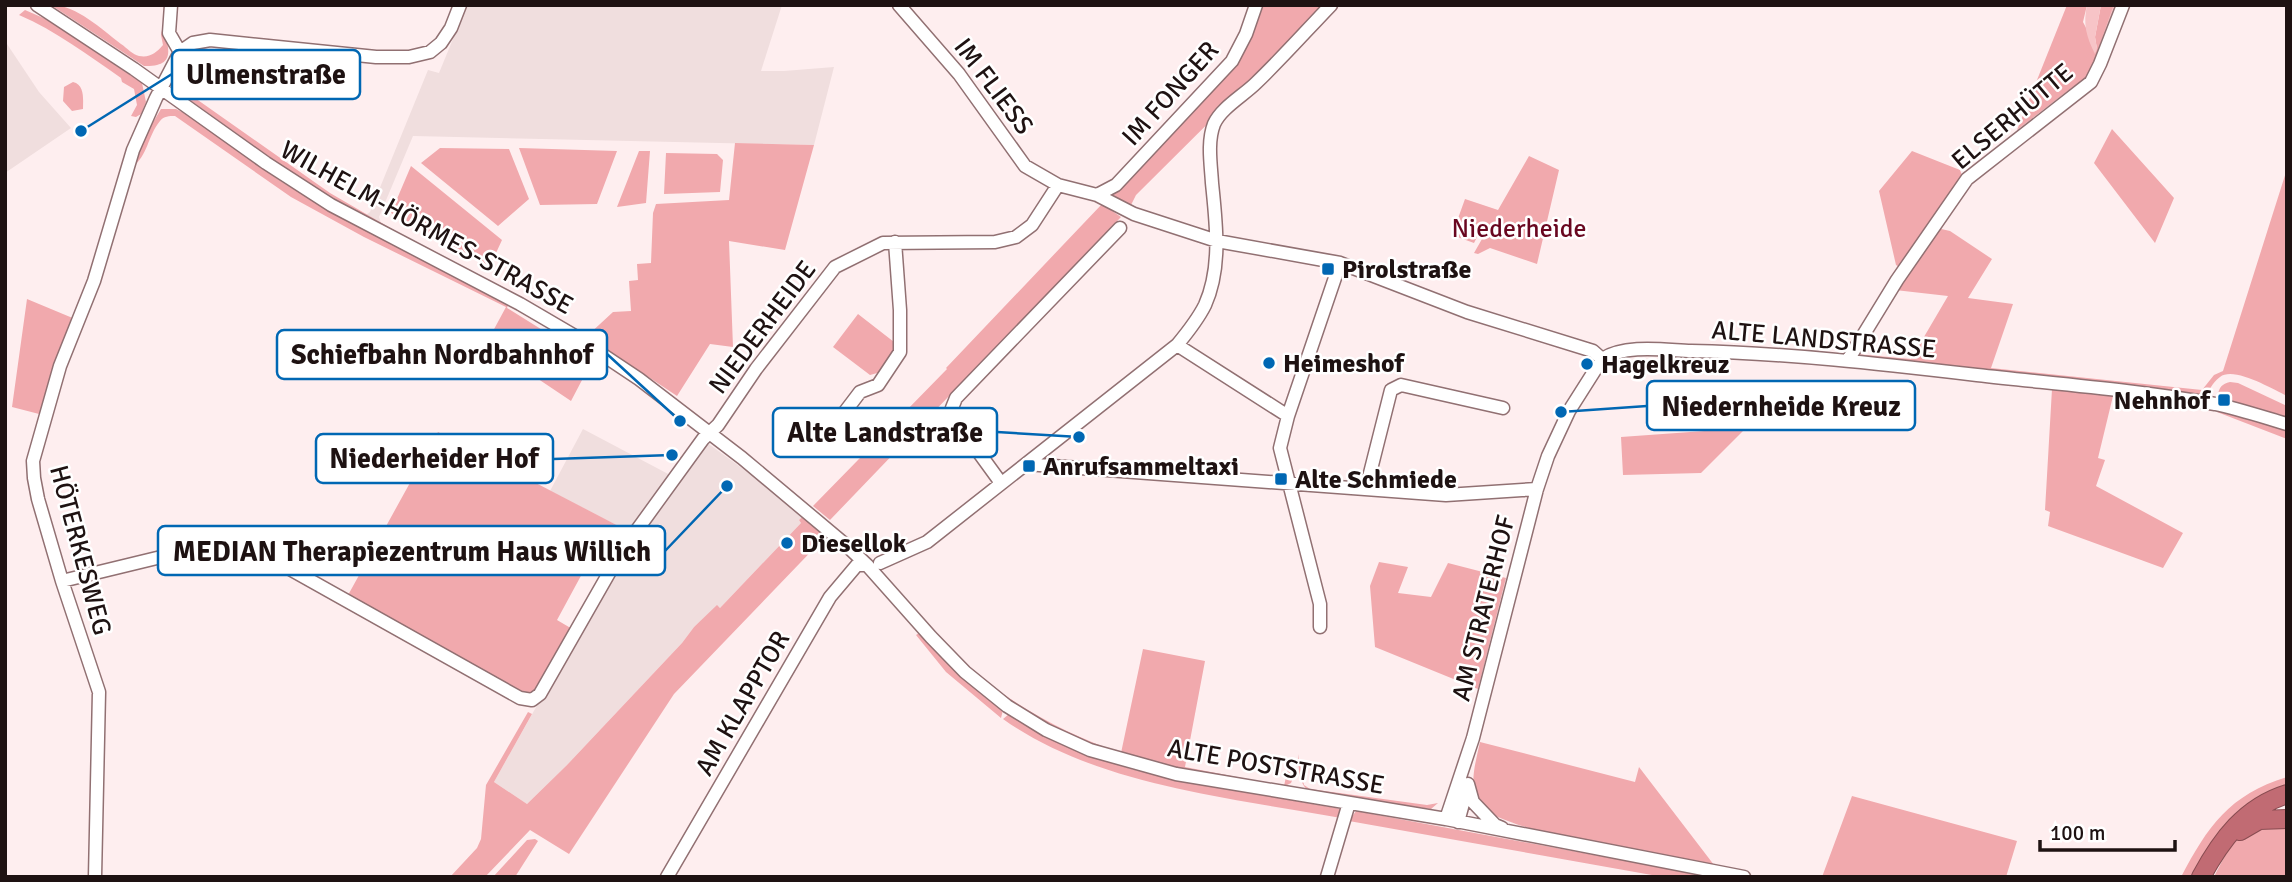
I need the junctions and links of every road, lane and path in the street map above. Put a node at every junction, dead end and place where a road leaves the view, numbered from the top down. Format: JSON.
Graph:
{"nodes":[{"id":1,"x":37,"y":5,"type":"edge"},
{"id":2,"x":171,"y":5,"type":"edge"},
{"id":3,"x":460,"y":5,"type":"edge"},
{"id":4,"x":899,"y":5,"type":"edge"},
{"id":5,"x":1256,"y":5,"type":"edge"},
{"id":6,"x":1331,"y":5,"type":"edge"},
{"id":7,"x":2123,"y":5,"type":"edge"},
{"id":8,"x":180,"y":52,"type":"junction"},
{"id":9,"x":161,"y":88,"type":"junction"},
{"id":10,"x":1058,"y":185,"type":"junction"},
{"id":11,"x":1097,"y":195,"type":"junction"},
{"id":12,"x":1120,"y":228,"type":"dead end"},
{"id":13,"x":1217,"y":241,"type":"junction"},
{"id":14,"x":895,"y":242,"type":"junction"},
{"id":15,"x":1340,"y":263,"type":"junction"},
{"id":16,"x":1177,"y":345,"type":"junction"},
{"id":17,"x":1602,"y":359,"type":"junction"},
{"id":18,"x":1848,"y":360,"type":"junction"},
{"id":19,"x":1503,"y":408,"type":"dead end"},
{"id":20,"x":1288,"y":416,"type":"junction"},
{"id":21,"x":841,"y":417,"type":"dead end"},
{"id":22,"x":2287,"y":424,"type":"edge"},
{"id":23,"x":710,"y":433,"type":"junction"},
{"id":24,"x":1026,"y":464,"type":"junction"},
{"id":25,"x":1000,"y":483,"type":"junction"},
{"id":26,"x":1289,"y":483,"type":"junction"},
{"id":27,"x":1366,"y":489,"type":"junction"},
{"id":28,"x":1537,"y":489,"type":"junction"},
{"id":29,"x":873,"y":564,"type":"junction"},
{"id":30,"x":62,"y":581,"type":"junction"},
{"id":31,"x":1320,"y":627,"type":"dead end"},
{"id":32,"x":1473,"y":738,"type":"junction"},
{"id":33,"x":1468,"y":784,"type":"junction"},
{"id":34,"x":2287,"y":794,"type":"edge"},
{"id":35,"x":1349,"y":803,"type":"junction"},
{"id":36,"x":2287,"y":819,"type":"edge"},
{"id":37,"x":1452,"y":820,"type":"junction"},
{"id":38,"x":1529,"y":836,"type":"junction"},
{"id":39,"x":1710,"y":873,"type":"edge"},
{"id":40,"x":96,"y":877,"type":"edge"},
{"id":41,"x":667,"y":877,"type":"edge"},
{"id":42,"x":1327,"y":877,"type":"edge"},
{"id":43,"x":1744,"y":877,"type":"edge"},
{"id":44,"x":2201,"y":877,"type":"edge"},
{"id":45,"x":2210,"y":877,"type":"edge"}],
"edges":[{"from":1,"to":9,"type":"street","name":"WILHELM-HÖRMES-STRASSE"},
{"from":2,"to":8,"type":"street"},
{"from":3,"to":8,"type":"street"},
{"from":4,"to":10,"type":"street","name":"IM FLIESS"},
{"from":5,"to":11,"type":"street","name":"IM FONGER"},
{"from":6,"to":13,"type":"street"},
{"from":7,"to":18,"type":"street","name":"ELSERHÜTTE"},
{"from":8,"to":9,"type":"street","name":"HÖTERKESWEG"},
{"from":9,"to":23,"type":"street","name":"WILHELM-HÖRMES-STRASSE"},
{"from":9,"to":30,"type":"street","name":"HÖTERKESWEG"},
{"from":10,"to":11,"type":"street"},
{"from":10,"to":14,"type":"street","name":"NIEDERHEIDE"},
{"from":11,"to":13,"type":"street"},
{"from":12,"to":25,"type":"street"},
{"from":13,"to":15,"type":"street"},
{"from":13,"to":16,"type":"street"},
{"from":14,"to":21,"type":"street"},
{"from":14,"to":23,"type":"street","name":"NIEDERHEIDE"},
{"from":15,"to":17,"type":"street"},
{"from":15,"to":20,"type":"street"},
{"from":16,"to":20,"type":"street"},
{"from":16,"to":24,"type":"street"},
{"from":17,"to":18,"type":"street","name":"ALTE LANDSTRASSE"},
{"from":17,"to":28,"type":"street"},
{"from":18,"to":22,"type":"street","name":"ALTE LANDSTRASSE"},
{"from":19,"to":27,"type":"street"},
{"from":20,"to":26,"type":"street"},
{"from":23,"to":29,"type":"street","name":"WILHELM-HÖRMES-STRASSE"},
{"from":23,"to":30,"type":"street","name":"NIEDERHEIDE"},
{"from":24,"to":25,"type":"street"},
{"from":24,"to":26,"type":"street"},
{"from":25,"to":29,"type":"street"},
{"from":26,"to":27,"type":"street"},
{"from":26,"to":31,"type":"street"},
{"from":27,"to":28,"type":"street"},
{"from":28,"to":32,"type":"street","name":"AM STRATERHOF"},
{"from":29,"to":35,"type":"street","name":"ALTE POSTSTRASSE"},
{"from":29,"to":41,"type":"street","name":"AM KLAPPTOR"},
{"from":30,"to":40,"type":"street","name":"HÖTERKESWEG"},
{"from":32,"to":33,"type":"street","name":"AM STRATERHOF"},
{"from":32,"to":37,"type":"street","name":"AM STRATERHOF"},
{"from":33,"to":37,"type":"street","name":"AM STRATERHOF"},
{"from":33,"to":38,"type":"street"},
{"from":34,"to":44,"type":"highway"},
{"from":35,"to":37,"type":"street","name":"ALTE POSTSTRASSE"},
{"from":35,"to":42,"type":"street"},
{"from":36,"to":45,"type":"highway"},
{"from":37,"to":38,"type":"street","name":"ALTE POSTSTRASSE"},
{"from":38,"to":39,"type":"street","name":"ALTE POSTSTRASSE"},
{"from":39,"to":43,"type":"street","name":"ALTE POSTSTRASSE"}]}
